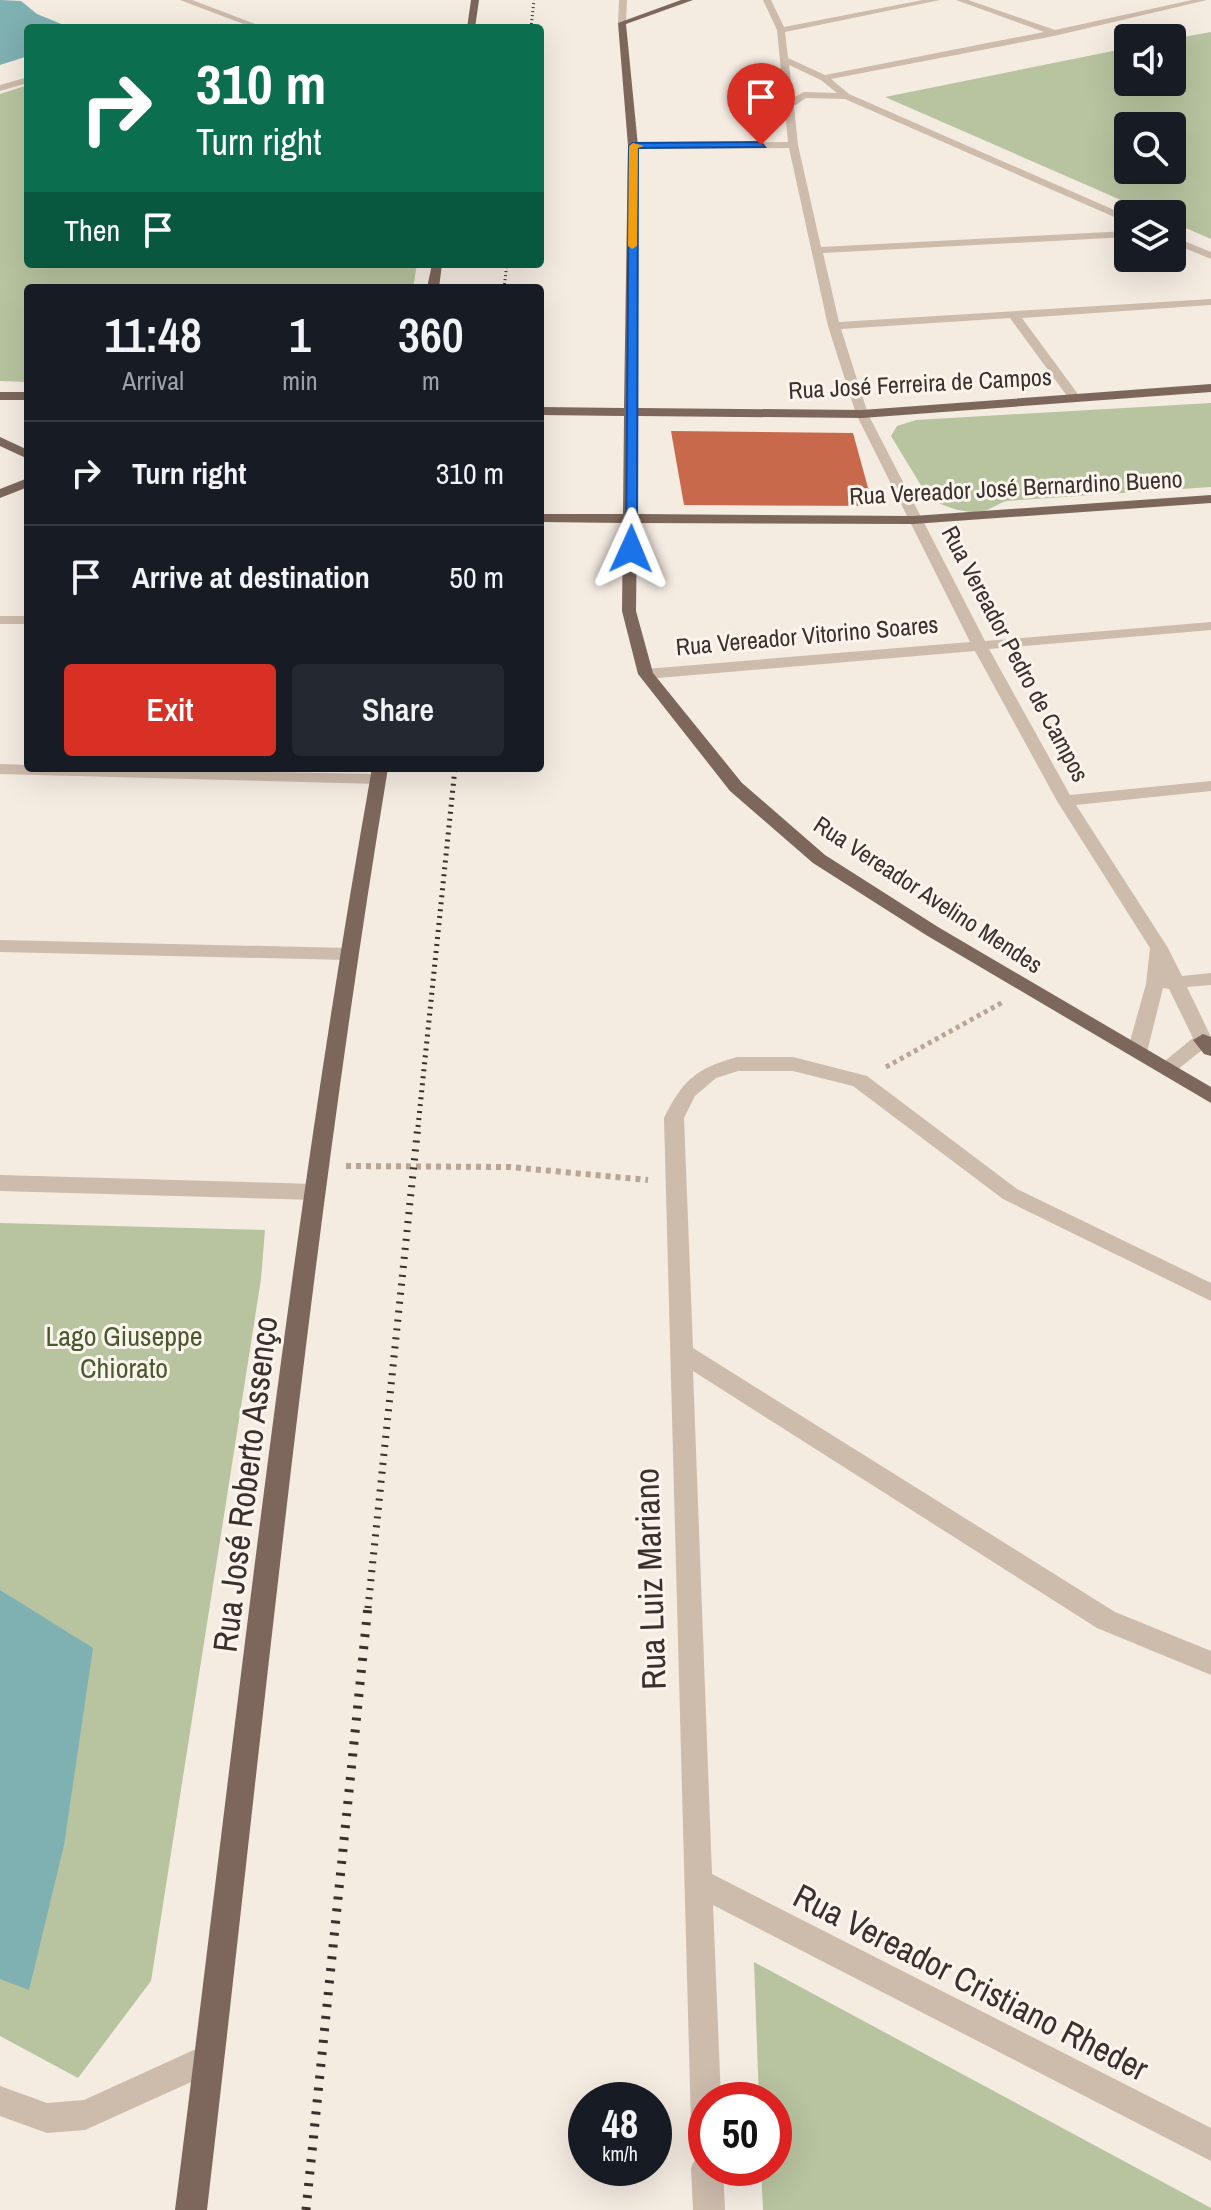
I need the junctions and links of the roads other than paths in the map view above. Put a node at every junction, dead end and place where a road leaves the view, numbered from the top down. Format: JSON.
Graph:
{"nodes":[{"id":1,"x":184,"y":0,"type":"edge"},
{"id":2,"x":475,"y":0,"type":"edge"},
{"id":3,"x":623,"y":0,"type":"edge"},
{"id":4,"x":689,"y":0,"type":"edge"},
{"id":5,"x":767,"y":0,"type":"edge"},
{"id":6,"x":936,"y":0,"type":"edge"},
{"id":7,"x":960,"y":0,"type":"edge"},
{"id":8,"x":1203,"y":0,"type":"edge"},
{"id":9,"x":239,"y":19,"type":"junction"},
{"id":10,"x":622,"y":23,"type":"junction"},
{"id":11,"x":224,"y":24,"type":"dead end"},
{"id":12,"x":252,"y":24,"type":"edge"},
{"id":13,"x":472,"y":24,"type":"edge"},
{"id":14,"x":781,"y":30,"type":"junction"},
{"id":15,"x":1054,"y":33,"type":"junction"},
{"id":16,"x":785,"y":60,"type":"junction"},
{"id":17,"x":824,"y":78,"type":"junction"},
{"id":18,"x":24,"y":81,"type":"edge"},
{"id":19,"x":0,"y":88,"type":"edge"},
{"id":20,"x":846,"y":96,"type":"junction"},
{"id":21,"x":790,"y":104,"type":"junction"},
{"id":22,"x":793,"y":145,"type":"junction"},
{"id":23,"x":633,"y":146,"type":"junction"},
{"id":24,"x":1114,"y":214,"type":"edge"},
{"id":25,"x":1114,"y":235,"type":"edge"},
{"id":26,"x":1186,"y":245,"type":"edge"},
{"id":27,"x":817,"y":250,"type":"junction"},
{"id":28,"x":1211,"y":256,"type":"edge"},
{"id":29,"x":1211,"y":302,"type":"edge"},
{"id":30,"x":1014,"y":315,"type":"junction"},
{"id":31,"x":834,"y":326,"type":"junction"},
{"id":32,"x":1211,"y":388,"type":"edge"},
{"id":33,"x":0,"y":396,"type":"edge"},
{"id":34,"x":24,"y":396,"type":"edge"},
{"id":35,"x":1074,"y":397,"type":"junction"},
{"id":36,"x":544,"y":411,"type":"edge"},
{"id":37,"x":631,"y":413,"type":"junction"},
{"id":38,"x":862,"y":414,"type":"junction"},
{"id":39,"x":0,"y":441,"type":"edge"},
{"id":40,"x":24,"y":453,"type":"edge"},
{"id":41,"x":24,"y":484,"type":"edge"},
{"id":42,"x":0,"y":495,"type":"edge"},
{"id":43,"x":24,"y":498,"type":"edge"},
{"id":44,"x":1211,"y":499,"type":"edge"},
{"id":45,"x":631,"y":517,"type":"junction"},
{"id":46,"x":544,"y":518,"type":"edge"},
{"id":47,"x":913,"y":520,"type":"junction"},
{"id":48,"x":0,"y":620,"type":"edge"},
{"id":49,"x":24,"y":620,"type":"edge"},
{"id":50,"x":1211,"y":626,"type":"edge"},
{"id":51,"x":979,"y":644,"type":"junction"},
{"id":52,"x":646,"y":674,"type":"junction"},
{"id":53,"x":0,"y":769,"type":"edge"},
{"id":54,"x":24,"y":769,"type":"edge"},
{"id":55,"x":228,"y":772,"type":"edge"},
{"id":56,"x":380,"y":774,"type":"edge"},
{"id":57,"x":1211,"y":786,"type":"edge"},
{"id":58,"x":1065,"y":801,"type":"junction"},
{"id":59,"x":0,"y":946,"type":"edge"},
{"id":60,"x":1159,"y":948,"type":"junction"},
{"id":61,"x":348,"y":954,"type":"junction"},
{"id":62,"x":1211,"y":979,"type":"edge"},
{"id":63,"x":1177,"y":982,"type":"junction"},
{"id":64,"x":1155,"y":984,"type":"junction"},
{"id":65,"x":1207,"y":1044,"type":"edge"},
{"id":66,"x":1137,"y":1052,"type":"junction"},
{"id":67,"x":1165,"y":1069,"type":"junction"},
{"id":68,"x":1211,"y":1096,"type":"edge"},
{"id":69,"x":0,"y":1183,"type":"edge"},
{"id":70,"x":315,"y":1192,"type":"junction"},
{"id":71,"x":1211,"y":1293,"type":"edge"},
{"id":72,"x":681,"y":1352,"type":"junction"},
{"id":73,"x":1211,"y":1663,"type":"edge"},
{"id":74,"x":698,"y":1882,"type":"junction"},
{"id":75,"x":209,"y":2058,"type":"junction"},
{"id":76,"x":705,"y":2082,"type":"edge"},
{"id":77,"x":0,"y":2101,"type":"edge"},
{"id":78,"x":1211,"y":2145,"type":"edge"},
{"id":79,"x":708,"y":2186,"type":"edge"},
{"id":80,"x":191,"y":2210,"type":"edge"},
{"id":81,"x":709,"y":2210,"type":"edge"}],
"edges":[{"from":1,"to":9,"type":"street"},
{"from":2,"to":13,"type":"main road"},
{"from":3,"to":10,"type":"street"},
{"from":4,"to":10,"type":"main road"},
{"from":5,"to":14,"type":"street","name":"Rua Vereador Pedro de Campos"},
{"from":6,"to":14,"type":"street"},
{"from":7,"to":15,"type":"street"},
{"from":8,"to":15,"type":"street"},
{"from":9,"to":11,"type":"street"},
{"from":9,"to":12,"type":"street"},
{"from":10,"to":23,"type":"main road","name":"Rua Vereador Avelino Mendes"},
{"from":14,"to":16,"type":"street","name":"Rua Vereador Pedro de Campos"},
{"from":15,"to":17,"type":"street"},
{"from":16,"to":17,"type":"street"},
{"from":16,"to":21,"type":"street","name":"Rua Vereador Pedro de Campos"},
{"from":17,"to":20,"type":"street"},
{"from":18,"to":19,"type":"street"},
{"from":20,"to":21,"type":"street"},
{"from":20,"to":24,"type":"street"},
{"from":21,"to":22,"type":"street","name":"Rua Vereador Pedro de Campos"},
{"from":22,"to":23,"type":"street"},
{"from":22,"to":27,"type":"street","name":"Rua Vereador Pedro de Campos"},
{"from":23,"to":37,"type":"main road","name":"Rua Vereador Avelino Mendes"},
{"from":25,"to":27,"type":"street"},
{"from":26,"to":28,"type":"street"},
{"from":27,"to":31,"type":"street","name":"Rua Vereador Pedro de Campos"},
{"from":29,"to":30,"type":"street"},
{"from":30,"to":31,"type":"street"},
{"from":30,"to":35,"type":"street"},
{"from":31,"to":38,"type":"street","name":"Rua Vereador Pedro de Campos"},
{"from":32,"to":35,"type":"main road","name":"Rua José Ferreira de Campos"},
{"from":33,"to":34,"type":"main road"},
{"from":35,"to":38,"type":"main road","name":"Rua José Ferreira de Campos"},
{"from":36,"to":37,"type":"main road","name":"Rua José Ferreira de Campos"},
{"from":37,"to":38,"type":"main road","name":"Rua José Ferreira de Campos"},
{"from":37,"to":45,"type":"main road","name":"Rua Vereador Avelino Mendes"},
{"from":38,"to":47,"type":"street","name":"Rua Vereador Pedro de Campos"},
{"from":39,"to":40,"type":"main road"},
{"from":41,"to":42,"type":"main road"},
{"from":42,"to":43,"type":"main road"},
{"from":44,"to":47,"type":"main road","name":"Rua Vereador José Bernardino Bueno"},
{"from":45,"to":46,"type":"main road","name":"Rua Vereador José Bernardino Bueno"},
{"from":45,"to":47,"type":"main road","name":"Rua Vereador José Bernardino Bueno"},
{"from":45,"to":52,"type":"main road","name":"Rua Vereador Avelino Mendes"},
{"from":47,"to":51,"type":"street","name":"Rua Vereador Pedro de Campos"},
{"from":48,"to":49,"type":"street"},
{"from":50,"to":51,"type":"street","name":"Rua Vereador Vitorino Soares"},
{"from":51,"to":52,"type":"street","name":"Rua Vereador Vitorino Soares"},
{"from":51,"to":58,"type":"street","name":"Rua Vereador Pedro de Campos"},
{"from":52,"to":66,"type":"main road","name":"Rua Vereador Avelino Mendes"},
{"from":53,"to":54,"type":"street"},
{"from":55,"to":56,"type":"street"},
{"from":56,"to":61,"type":"main road","name":"Rua José Roberto Assenço"},
{"from":57,"to":58,"type":"street"},
{"from":58,"to":60,"type":"street","name":"Rua Vereador Pedro de Campos"},
{"from":59,"to":61,"type":"street"},
{"from":60,"to":63,"type":"street","name":"Rua Vereador Pedro de Campos"},
{"from":60,"to":64,"type":"street"},
{"from":61,"to":70,"type":"main road","name":"Rua José Roberto Assenço"},
{"from":62,"to":63,"type":"street"},
{"from":63,"to":64,"type":"street"},
{"from":63,"to":65,"type":"street","name":"Rua Vereador Pedro de Campos"},
{"from":64,"to":66,"type":"street"},
{"from":65,"to":67,"type":"street","name":"Rua Vereador Pedro de Campos"},
{"from":66,"to":67,"type":"main road","name":"Rua Vereador Avelino Mendes"},
{"from":67,"to":68,"type":"main road","name":"Rua Vereador Avelino Mendes"},
{"from":69,"to":70,"type":"street"},
{"from":70,"to":75,"type":"main road","name":"Rua José Roberto Assenço"},
{"from":71,"to":72,"type":"street","name":"Rua Luiz Mariano"},
{"from":72,"to":73,"type":"street"},
{"from":72,"to":74,"type":"street","name":"Rua Luiz Mariano"},
{"from":74,"to":76,"type":"street","name":"Rua Luiz Mariano"},
{"from":74,"to":78,"type":"street","name":"Rua Vereador Cristiano Rheder"},
{"from":75,"to":77,"type":"street"},
{"from":75,"to":80,"type":"main road","name":"Rua José Roberto Assenço"},
{"from":79,"to":81,"type":"street"}]}
